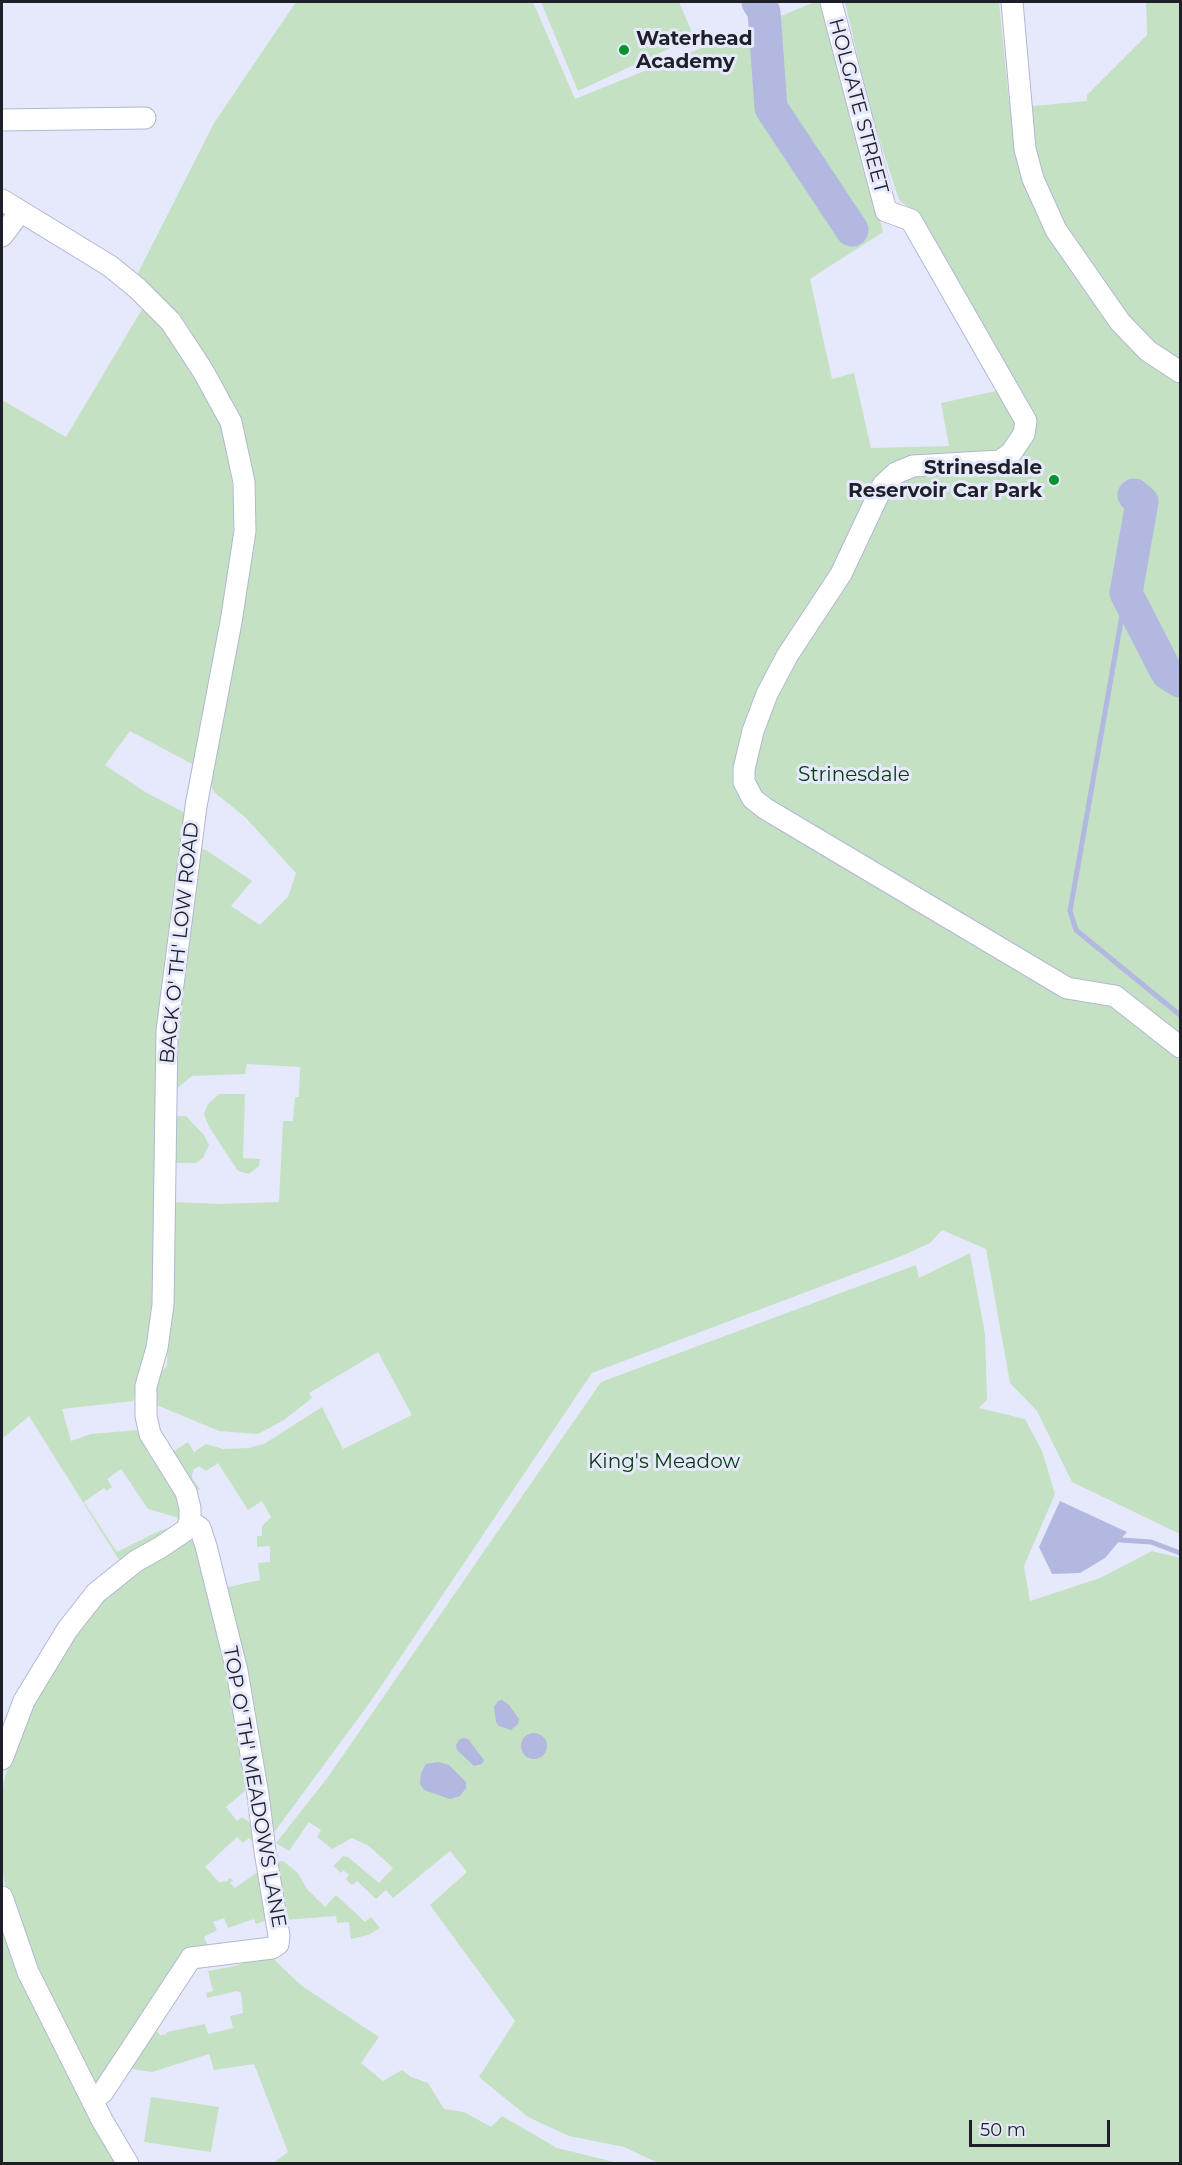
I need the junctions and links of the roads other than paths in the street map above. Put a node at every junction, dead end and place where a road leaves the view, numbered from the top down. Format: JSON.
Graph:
{"nodes":[{"id":1,"x":831,"y":2,"type":"edge"},
{"id":2,"x":1012,"y":2,"type":"edge"},
{"id":3,"x":145,"y":118,"type":"dead end"},
{"id":4,"x":2,"y":120,"type":"edge"},
{"id":5,"x":2,"y":200,"type":"edge"},
{"id":6,"x":20,"y":212,"type":"junction"},
{"id":7,"x":2,"y":236,"type":"edge"},
{"id":8,"x":1180,"y":372,"type":"edge"},
{"id":9,"x":1180,"y":1047,"type":"edge"},
{"id":10,"x":190,"y":1521,"type":"junction"},
{"id":11,"x":2,"y":1759,"type":"edge"},
{"id":12,"x":2,"y":1898,"type":"edge"},
{"id":13,"x":93,"y":2100,"type":"junction"},
{"id":14,"x":128,"y":2163,"type":"edge"}],
"edges":[{"from":1,"to":9,"type":"street","name":"HOLGATE STREET"},
{"from":2,"to":8,"type":"street"},
{"from":3,"to":4,"type":"street"},
{"from":5,"to":6,"type":"street","name":"BACK O' TH' LOW ROAD"},
{"from":6,"to":7,"type":"street"},
{"from":6,"to":10,"type":"street","name":"BACK O' TH' LOW ROAD"},
{"from":10,"to":11,"type":"street"},
{"from":10,"to":13,"type":"street","name":"TOP O' TH' MEADOWS LANE"},
{"from":12,"to":13,"type":"street"},
{"from":13,"to":14,"type":"street"}]}
